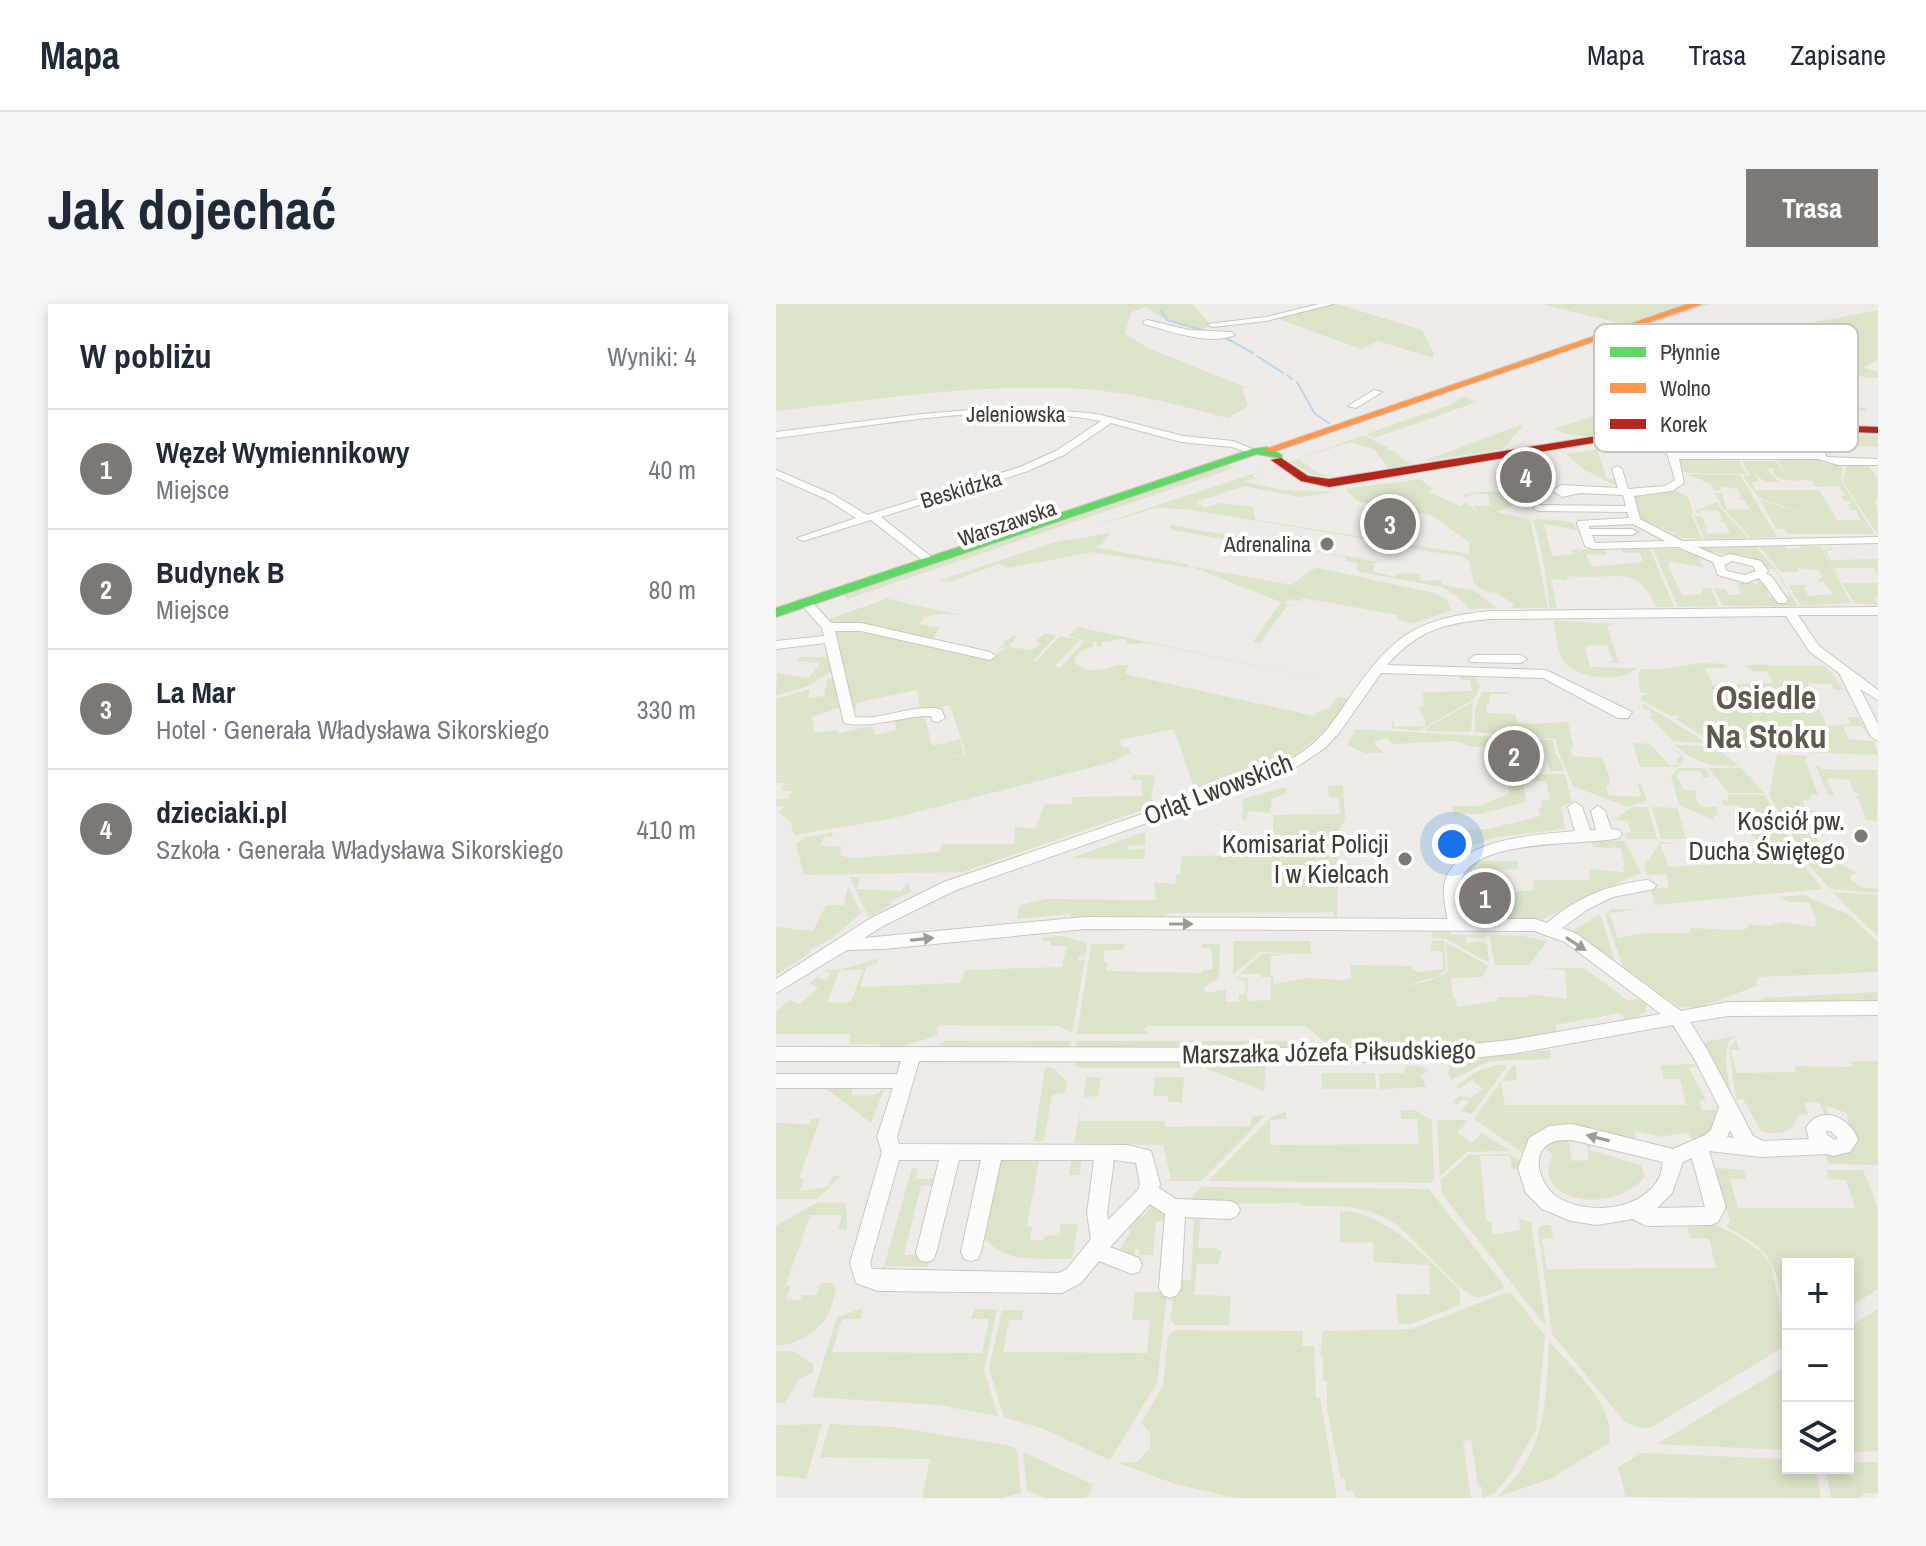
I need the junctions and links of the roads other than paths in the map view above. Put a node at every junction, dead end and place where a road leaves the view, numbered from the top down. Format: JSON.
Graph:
{"nodes":[{"id":1,"x":1329,"y":304,"type":"edge"},
{"id":2,"x":1697,"y":304,"type":"edge"},
{"id":3,"x":1147,"y":322,"type":"dead end"},
{"id":4,"x":1212,"y":324,"type":"dead end"},
{"id":5,"x":1638,"y":324,"type":"edge"},
{"id":6,"x":1231,"y":335,"type":"dead end"},
{"id":7,"x":1594,"y":339,"type":"edge"},
{"id":8,"x":1377,"y":392,"type":"dead end"},
{"id":9,"x":1353,"y":406,"type":"dead end"},
{"id":10,"x":1110,"y":419,"type":"junction"},
{"id":11,"x":1858,"y":429,"type":"edge"},
{"id":12,"x":1878,"y":430,"type":"edge"},
{"id":13,"x":776,"y":435,"type":"edge"},
{"id":14,"x":1594,"y":441,"type":"edge"},
{"id":15,"x":1670,"y":452,"type":"edge"},
{"id":16,"x":1818,"y":452,"type":"edge"},
{"id":17,"x":1673,"y":456,"type":"junction"},
{"id":18,"x":1820,"y":456,"type":"junction"},
{"id":19,"x":1263,"y":458,"type":"junction"},
{"id":20,"x":1878,"y":462,"type":"edge"},
{"id":21,"x":1617,"y":469,"type":"dead end"},
{"id":22,"x":776,"y":473,"type":"edge"},
{"id":23,"x":1575,"y":490,"type":"dead end"},
{"id":24,"x":1627,"y":492,"type":"junction"},
{"id":25,"x":1538,"y":508,"type":"dead end"},
{"id":26,"x":1633,"y":515,"type":"junction"},
{"id":27,"x":869,"y":518,"type":"junction"},
{"id":28,"x":1648,"y":529,"type":"junction"},
{"id":29,"x":1585,"y":532,"type":"junction"},
{"id":30,"x":803,"y":538,"type":"dead end"},
{"id":31,"x":1878,"y":540,"type":"edge"},
{"id":32,"x":1680,"y":544,"type":"junction"},
{"id":33,"x":930,"y":561,"type":"junction"},
{"id":34,"x":1720,"y":561,"type":"junction"},
{"id":35,"x":1760,"y":574,"type":"junction"},
{"id":36,"x":1727,"y":575,"type":"junction"},
{"id":37,"x":1735,"y":592,"type":"dead end"},
{"id":38,"x":1782,"y":600,"type":"dead end"},
{"id":39,"x":1878,"y":611,"type":"edge"},
{"id":40,"x":1790,"y":612,"type":"junction"},
{"id":41,"x":776,"y":613,"type":"edge"},
{"id":42,"x":821,"y":620,"type":"junction"},
{"id":43,"x":776,"y":627,"type":"edge"},
{"id":44,"x":776,"y":645,"type":"edge"},
{"id":45,"x":990,"y":656,"type":"dead end"},
{"id":46,"x":1475,"y":659,"type":"dead end"},
{"id":47,"x":1519,"y":663,"type":"junction"},
{"id":48,"x":1377,"y":669,"type":"junction"},
{"id":49,"x":1845,"y":673,"type":"junction"},
{"id":50,"x":1871,"y":686,"type":"edge"},
{"id":51,"x":1878,"y":696,"type":"edge"},
{"id":52,"x":1625,"y":712,"type":"dead end"},
{"id":53,"x":938,"y":718,"type":"dead end"},
{"id":54,"x":1878,"y":737,"type":"edge"},
{"id":55,"x":1575,"y":807,"type":"dead end"},
{"id":56,"x":1598,"y":811,"type":"dead end"},
{"id":57,"x":1584,"y":836,"type":"junction"},
{"id":58,"x":1648,"y":885,"type":"dead end"},
{"id":59,"x":1456,"y":923,"type":"junction"},
{"id":60,"x":1549,"y":930,"type":"junction"},
{"id":61,"x":845,"y":942,"type":"junction"},
{"id":62,"x":776,"y":987,"type":"edge"},
{"id":63,"x":1878,"y":1008,"type":"edge"},
{"id":64,"x":1677,"y":1017,"type":"junction"},
{"id":65,"x":776,"y":1054,"type":"edge"},
{"id":66,"x":912,"y":1055,"type":"junction"},
{"id":67,"x":776,"y":1081,"type":"edge"},
{"id":68,"x":904,"y":1081,"type":"junction"},
{"id":69,"x":1728,"y":1108,"type":"junction"},
{"id":70,"x":1704,"y":1145,"type":"junction"},
{"id":71,"x":1828,"y":1146,"type":"dead end"},
{"id":72,"x":1761,"y":1149,"type":"junction"},
{"id":73,"x":892,"y":1152,"type":"junction"},
{"id":74,"x":951,"y":1152,"type":"junction"},
{"id":75,"x":993,"y":1152,"type":"junction"},
{"id":76,"x":1105,"y":1152,"type":"junction"},
{"id":77,"x":1674,"y":1157,"type":"junction"},
{"id":78,"x":1149,"y":1192,"type":"junction"},
{"id":79,"x":1175,"y":1208,"type":"junction"},
{"id":80,"x":1230,"y":1210,"type":"dead end"},
{"id":81,"x":1636,"y":1211,"type":"junction"},
{"id":82,"x":1099,"y":1246,"type":"junction"},
{"id":83,"x":971,"y":1252,"type":"dead end"},
{"id":84,"x":926,"y":1253,"type":"dead end"},
{"id":85,"x":1132,"y":1265,"type":"dead end"},
{"id":86,"x":1170,"y":1288,"type":"dead end"}],
"edges":[{"from":1,"to":4,"type":"street"},
{"from":2,"to":5,"type":"main road","name":"Warszawska"},
{"from":3,"to":6,"type":"street"},
{"from":7,"to":19,"type":"main road","name":"Warszawska"},
{"from":8,"to":9,"type":"street"},
{"from":10,"to":13,"type":"street","name":"Jeleniowska"},
{"from":10,"to":19,"type":"street","name":"Jeleniowska"},
{"from":10,"to":27,"type":"street","name":"Beskidzka"},
{"from":11,"to":12,"type":"main road"},
{"from":14,"to":19,"type":"main road"},
{"from":15,"to":17,"type":"street"},
{"from":16,"to":18,"type":"street"},
{"from":17,"to":18,"type":"street"},
{"from":17,"to":24,"type":"street"},
{"from":18,"to":20,"type":"street"},
{"from":19,"to":33,"type":"main road","name":"Warszawska"},
{"from":19,"to":42,"type":"main road","name":"Warszawska"},
{"from":21,"to":24,"type":"street"},
{"from":22,"to":27,"type":"street"},
{"from":23,"to":24,"type":"street"},
{"from":24,"to":26,"type":"street"},
{"from":25,"to":26,"type":"street"},
{"from":26,"to":28,"type":"street"},
{"from":26,"to":29,"type":"street"},
{"from":27,"to":30,"type":"street","name":"Beskidzka"},
{"from":27,"to":33,"type":"street"},
{"from":28,"to":29,"type":"street"},
{"from":28,"to":32,"type":"street"},
{"from":29,"to":32,"type":"street"},
{"from":31,"to":32,"type":"street"},
{"from":32,"to":34,"type":"street"},
{"from":33,"to":42,"type":"main road","name":"Warszawska"},
{"from":34,"to":35,"type":"street"},
{"from":34,"to":36,"type":"street"},
{"from":35,"to":36,"type":"street"},
{"from":35,"to":38,"type":"street"},
{"from":36,"to":37,"type":"street"},
{"from":39,"to":40,"type":"street","name":"Orląt Lwowskich"},
{"from":40,"to":48,"type":"street","name":"Orląt Lwowskich"},
{"from":40,"to":49,"type":"street"},
{"from":41,"to":42,"type":"main road","name":"Warszawska"},
{"from":42,"to":43,"type":"main road","name":"Warszawska"},
{"from":42,"to":44,"type":"street"},
{"from":42,"to":45,"type":"street"},
{"from":42,"to":53,"type":"street"},
{"from":46,"to":47,"type":"street"},
{"from":47,"to":48,"type":"street"},
{"from":47,"to":52,"type":"street"},
{"from":48,"to":61,"type":"street","name":"Orląt Lwowskich"},
{"from":49,"to":50,"type":"street"},
{"from":49,"to":54,"type":"street"},
{"from":50,"to":51,"type":"street"},
{"from":55,"to":57,"type":"street"},
{"from":56,"to":57,"type":"street"},
{"from":57,"to":59,"type":"street"},
{"from":58,"to":60,"type":"street"},
{"from":59,"to":60,"type":"street"},
{"from":61,"to":59,"type":"street","one_way":true},
{"from":60,"to":64,"type":"street","one_way":true},
{"from":61,"to":62,"type":"street","name":"Orląt Lwowskich"},
{"from":63,"to":64,"type":"street","name":"Marszałka Józefa Piłsudskiego"},
{"from":64,"to":66,"type":"street","name":"Marszałka Józefa Piłsudskiego"},
{"from":64,"to":69,"type":"street"},
{"from":65,"to":66,"type":"street","name":"Marszałka Józefa Piłsudskiego"},
{"from":66,"to":68,"type":"street"},
{"from":67,"to":68,"type":"street"},
{"from":68,"to":73,"type":"street"},
{"from":69,"to":70,"type":"street"},
{"from":69,"to":72,"type":"street"},
{"from":70,"to":72,"type":"street"},
{"from":70,"to":77,"type":"street"},
{"from":70,"to":81,"type":"street"},
{"from":71,"to":72,"type":"street"},
{"from":73,"to":74,"type":"street"},
{"from":73,"to":82,"type":"street"},
{"from":74,"to":75,"type":"street"},
{"from":74,"to":84,"type":"street"},
{"from":75,"to":76,"type":"street"},
{"from":75,"to":83,"type":"street"},
{"from":76,"to":78,"type":"street"},
{"from":76,"to":82,"type":"street"},
{"from":77,"to":81,"type":"street"},
{"from":77,"to":81,"type":"street","one_way":true},
{"from":78,"to":79,"type":"street"},
{"from":78,"to":82,"type":"street"},
{"from":79,"to":80,"type":"street"},
{"from":79,"to":86,"type":"street"},
{"from":82,"to":85,"type":"street"}]}
